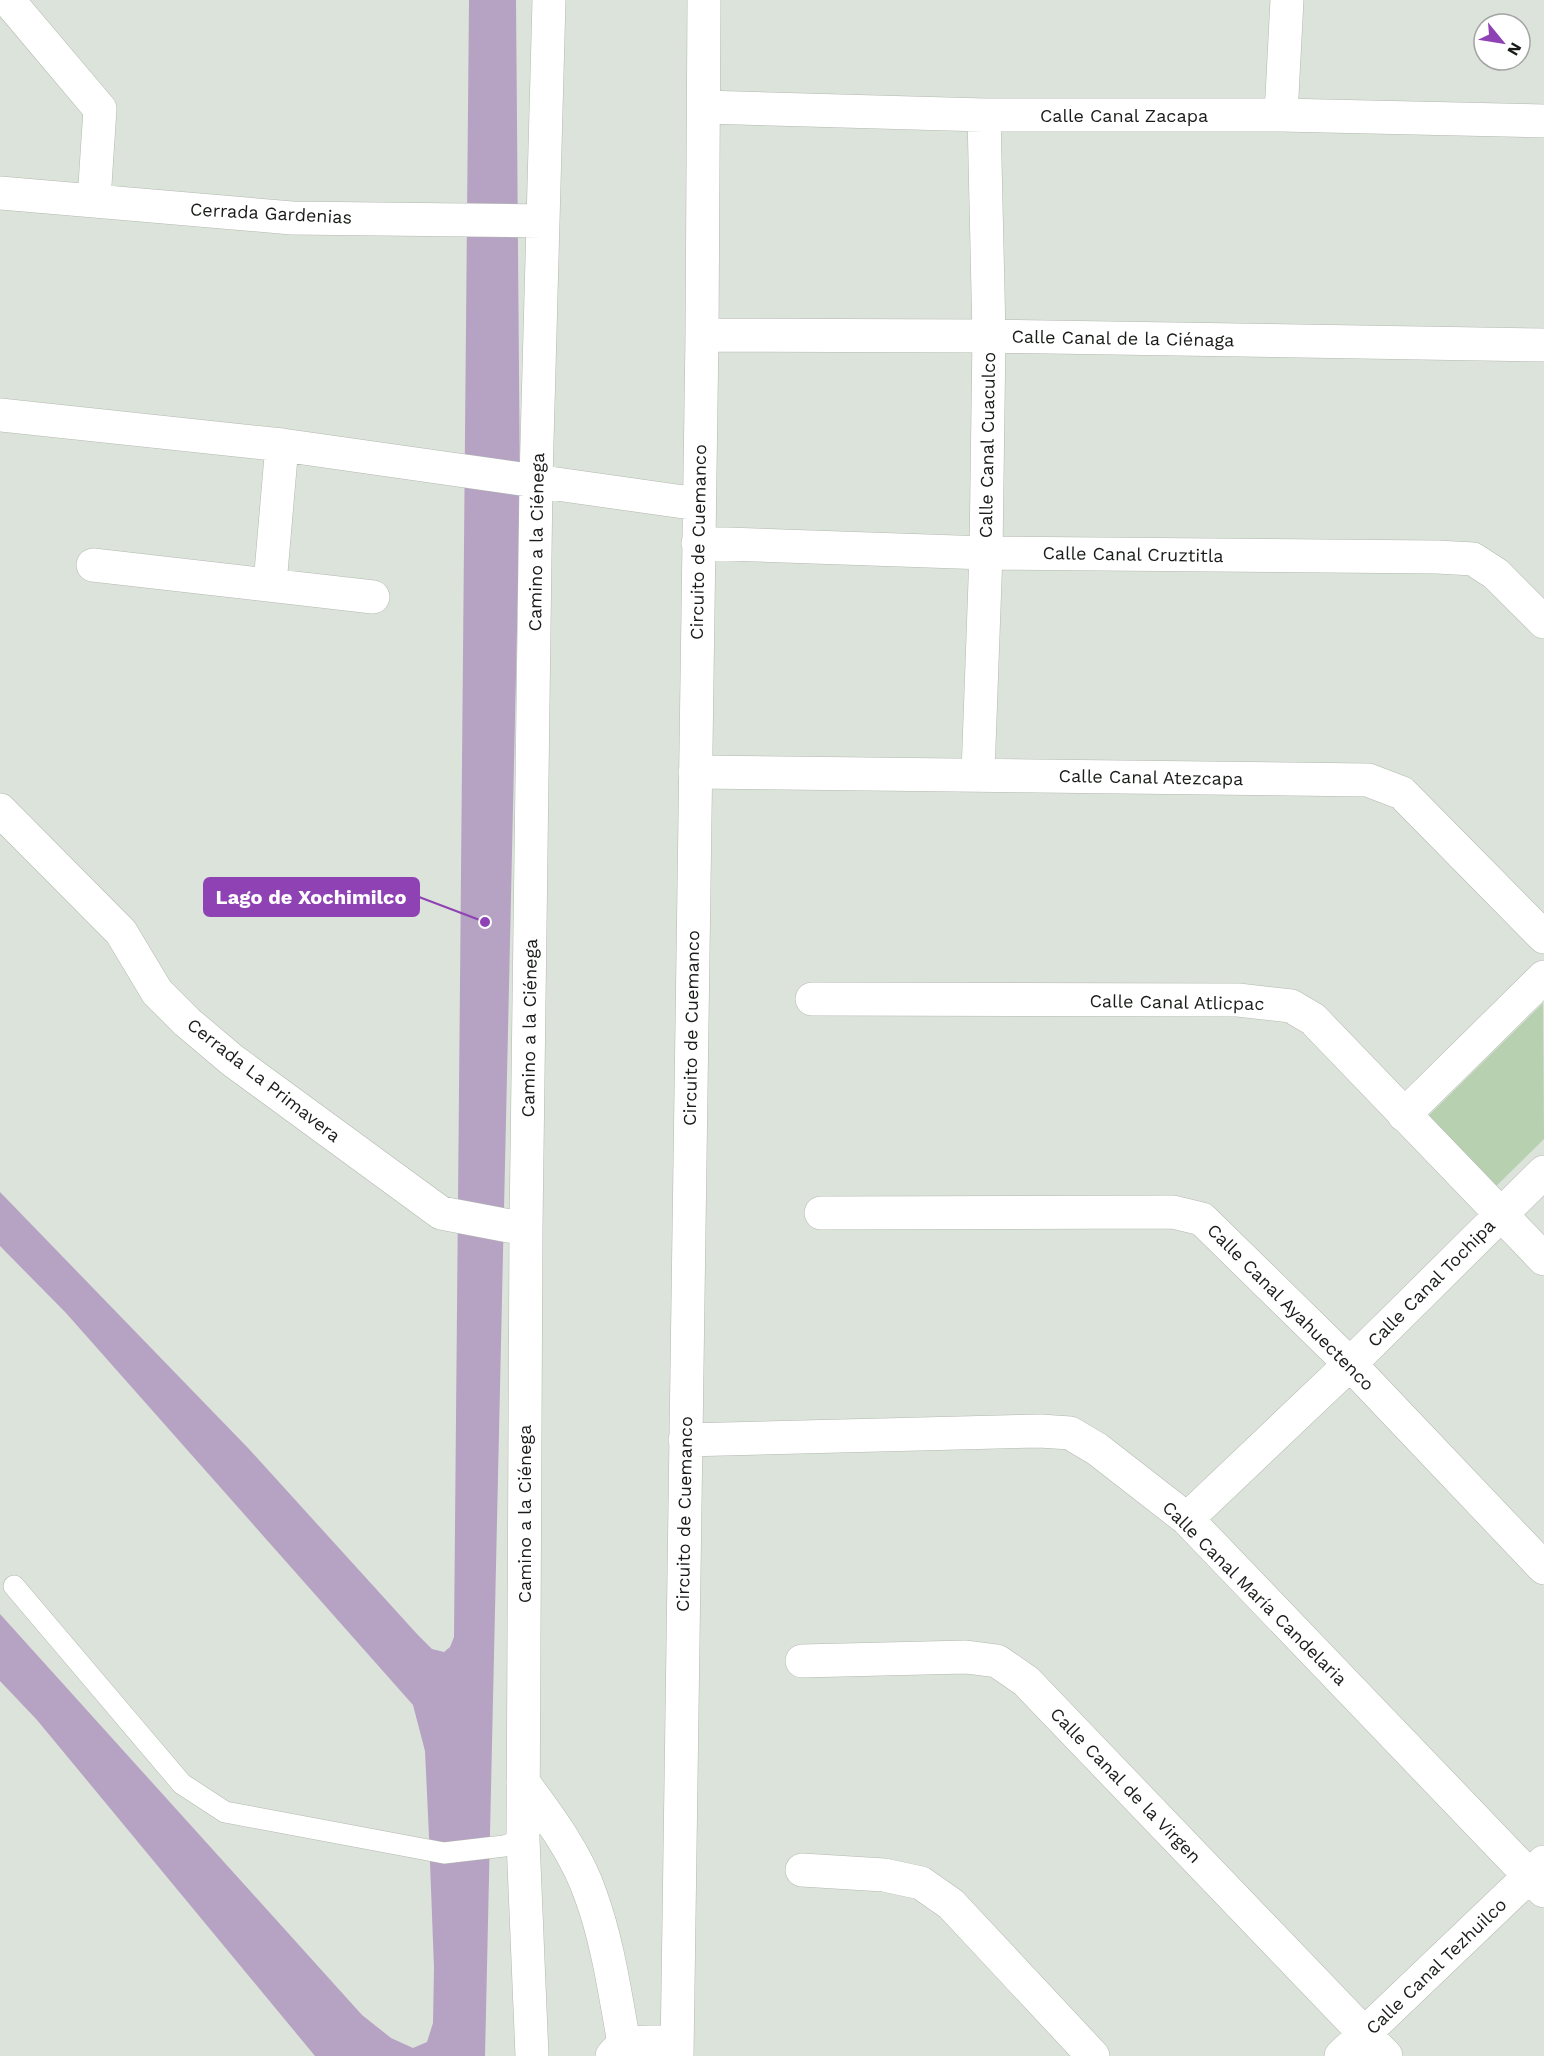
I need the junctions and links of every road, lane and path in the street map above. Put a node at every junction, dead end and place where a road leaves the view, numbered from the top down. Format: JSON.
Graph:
{"nodes":[{"id":1,"x":8,"y":0,"type":"edge"},
{"id":2,"x":549,"y":0,"type":"edge"},
{"id":3,"x":704,"y":0,"type":"edge"},
{"id":4,"x":1287,"y":0,"type":"edge"},
{"id":5,"x":704,"y":107,"type":"junction"},
{"id":6,"x":984,"y":115,"type":"junction"},
{"id":7,"x":1281,"y":115,"type":"junction"},
{"id":8,"x":1544,"y":122,"type":"edge"},
{"id":9,"x":0,"y":193,"type":"edge"},
{"id":10,"x":94,"y":201,"type":"junction"},
{"id":11,"x":541,"y":221,"type":"junction"},
{"id":12,"x":702,"y":335,"type":"junction"},
{"id":13,"x":989,"y":336,"type":"junction"},
{"id":14,"x":1544,"y":345,"type":"edge"},
{"id":15,"x":0,"y":416,"type":"edge"},
{"id":16,"x":282,"y":445,"type":"junction"},
{"id":17,"x":530,"y":479,"type":"junction"},
{"id":18,"x":698,"y":504,"type":"junction"},
{"id":19,"x":698,"y":543,"type":"junction"},
{"id":20,"x":986,"y":553,"type":"junction"},
{"id":21,"x":93,"y":565,"type":"dead end"},
{"id":22,"x":270,"y":585,"type":"junction"},
{"id":23,"x":374,"y":597,"type":"dead end"},
{"id":24,"x":1544,"y":622,"type":"edge"},
{"id":25,"x":695,"y":772,"type":"junction"},
{"id":26,"x":978,"y":774,"type":"junction"},
{"id":27,"x":0,"y":810,"type":"edge"},
{"id":28,"x":1543,"y":934,"type":"edge"},
{"id":29,"x":1544,"y":977,"type":"edge"},
{"id":30,"x":812,"y":999,"type":"dead end"},
{"id":31,"x":1404,"y":1114,"type":"junction"},
{"id":32,"x":1544,"y":1172,"type":"edge"},
{"id":33,"x":821,"y":1214,"type":"dead end"},
{"id":34,"x":1500,"y":1215,"type":"junction"},
{"id":35,"x":523,"y":1228,"type":"junction"},
{"id":36,"x":1544,"y":1259,"type":"edge"},
{"id":37,"x":1350,"y":1364,"type":"junction"},
{"id":38,"x":685,"y":1440,"type":"junction"},
{"id":39,"x":1186,"y":1519,"type":"junction"},
{"id":40,"x":1544,"y":1568,"type":"edge"},
{"id":41,"x":14,"y":1586,"type":"dead end"},
{"id":42,"x":802,"y":1661,"type":"dead end"},
{"id":43,"x":523,"y":1782,"type":"junction"},
{"id":44,"x":513,"y":1843,"type":"junction"},
{"id":45,"x":802,"y":1870,"type":"dead end"},
{"id":46,"x":1539,"y":1876,"type":"edge"},
{"id":47,"x":677,"y":2049,"type":"edge"},
{"id":48,"x":1364,"y":2049,"type":"edge"},
{"id":49,"x":618,"y":2050,"type":"edge"},
{"id":50,"x":532,"y":2056,"type":"edge"},
{"id":51,"x":1093,"y":2056,"type":"edge"}],
"edges":[{"from":1,"to":10,"type":"street"},
{"from":2,"to":11,"type":"street","name":"Camino a la Ciénega"},
{"from":3,"to":5,"type":"street","name":"Circuito de Cuemanco"},
{"from":4,"to":7,"type":"street"},
{"from":5,"to":6,"type":"street","name":"Calle Canal Zacapa"},
{"from":5,"to":12,"type":"street","name":"Circuito de Cuemanco"},
{"from":6,"to":7,"type":"street","name":"Calle Canal Zacapa"},
{"from":6,"to":13,"type":"street","name":"Calle Canal Cuaculco"},
{"from":7,"to":8,"type":"street","name":"Calle Canal Zacapa"},
{"from":9,"to":10,"type":"street","name":"Cerrada Gardenias"},
{"from":10,"to":11,"type":"street","name":"Cerrada Gardenias"},
{"from":11,"to":17,"type":"street","name":"Camino a la Ciénega"},
{"from":12,"to":13,"type":"street","name":"Calle Canal de la Ciénaga"},
{"from":12,"to":18,"type":"street","name":"Circuito de Cuemanco"},
{"from":13,"to":14,"type":"street","name":"Calle Canal de la Ciénaga"},
{"from":13,"to":20,"type":"street","name":"Calle Canal Cuaculco"},
{"from":15,"to":16,"type":"street"},
{"from":16,"to":17,"type":"street"},
{"from":16,"to":22,"type":"street"},
{"from":17,"to":18,"type":"street"},
{"from":17,"to":35,"type":"street","name":"Camino a la Ciénega"},
{"from":18,"to":19,"type":"street","name":"Circuito de Cuemanco"},
{"from":19,"to":20,"type":"street","name":"Calle Canal Cruztitla"},
{"from":19,"to":25,"type":"street","name":"Circuito de Cuemanco"},
{"from":20,"to":24,"type":"street","name":"Calle Canal Cruztitla"},
{"from":20,"to":26,"type":"street","name":"Calle Canal Cuaculco"},
{"from":21,"to":22,"type":"street"},
{"from":22,"to":23,"type":"street"},
{"from":25,"to":26,"type":"street","name":"Calle Canal Atezcapa"},
{"from":25,"to":38,"type":"street","name":"Circuito de Cuemanco"},
{"from":26,"to":28,"type":"street","name":"Calle Canal Atezcapa"},
{"from":27,"to":35,"type":"street","name":"Cerrada La Primavera"},
{"from":29,"to":31,"type":"street"},
{"from":30,"to":31,"type":"street","name":"Calle Canal Atlicpac"},
{"from":31,"to":34,"type":"street","name":"Calle Canal Atlicpac"},
{"from":32,"to":34,"type":"street","name":"Calle Canal Tochipa"},
{"from":33,"to":37,"type":"street","name":"Calle Canal Ayahuectenco"},
{"from":34,"to":36,"type":"street","name":"Calle Canal Atlicpac"},
{"from":34,"to":37,"type":"street","name":"Calle Canal Tochipa"},
{"from":35,"to":43,"type":"street","name":"Camino a la Ciénega"},
{"from":37,"to":39,"type":"street","name":"Calle Canal Tochipa"},
{"from":37,"to":40,"type":"street","name":"Calle Canal Ayahuectenco"},
{"from":38,"to":39,"type":"street","name":"Calle Canal María Candelaria"},
{"from":38,"to":47,"type":"street","name":"Circuito de Cuemanco"},
{"from":39,"to":46,"type":"street","name":"Calle Canal María Candelaria"},
{"from":41,"to":44,"type":"lane"},
{"from":42,"to":48,"type":"street","name":"Calle Canal de la Virgen"},
{"from":43,"to":44,"type":"street","name":"Camino a la Ciénega"},
{"from":43,"to":49,"type":"street"},
{"from":44,"to":50,"type":"street","name":"Camino a la Ciénega"},
{"from":45,"to":51,"type":"street"},
{"from":46,"to":48,"type":"street","name":"Calle Canal Tezhuilco"},
{"from":47,"to":49,"type":"street"}]}
